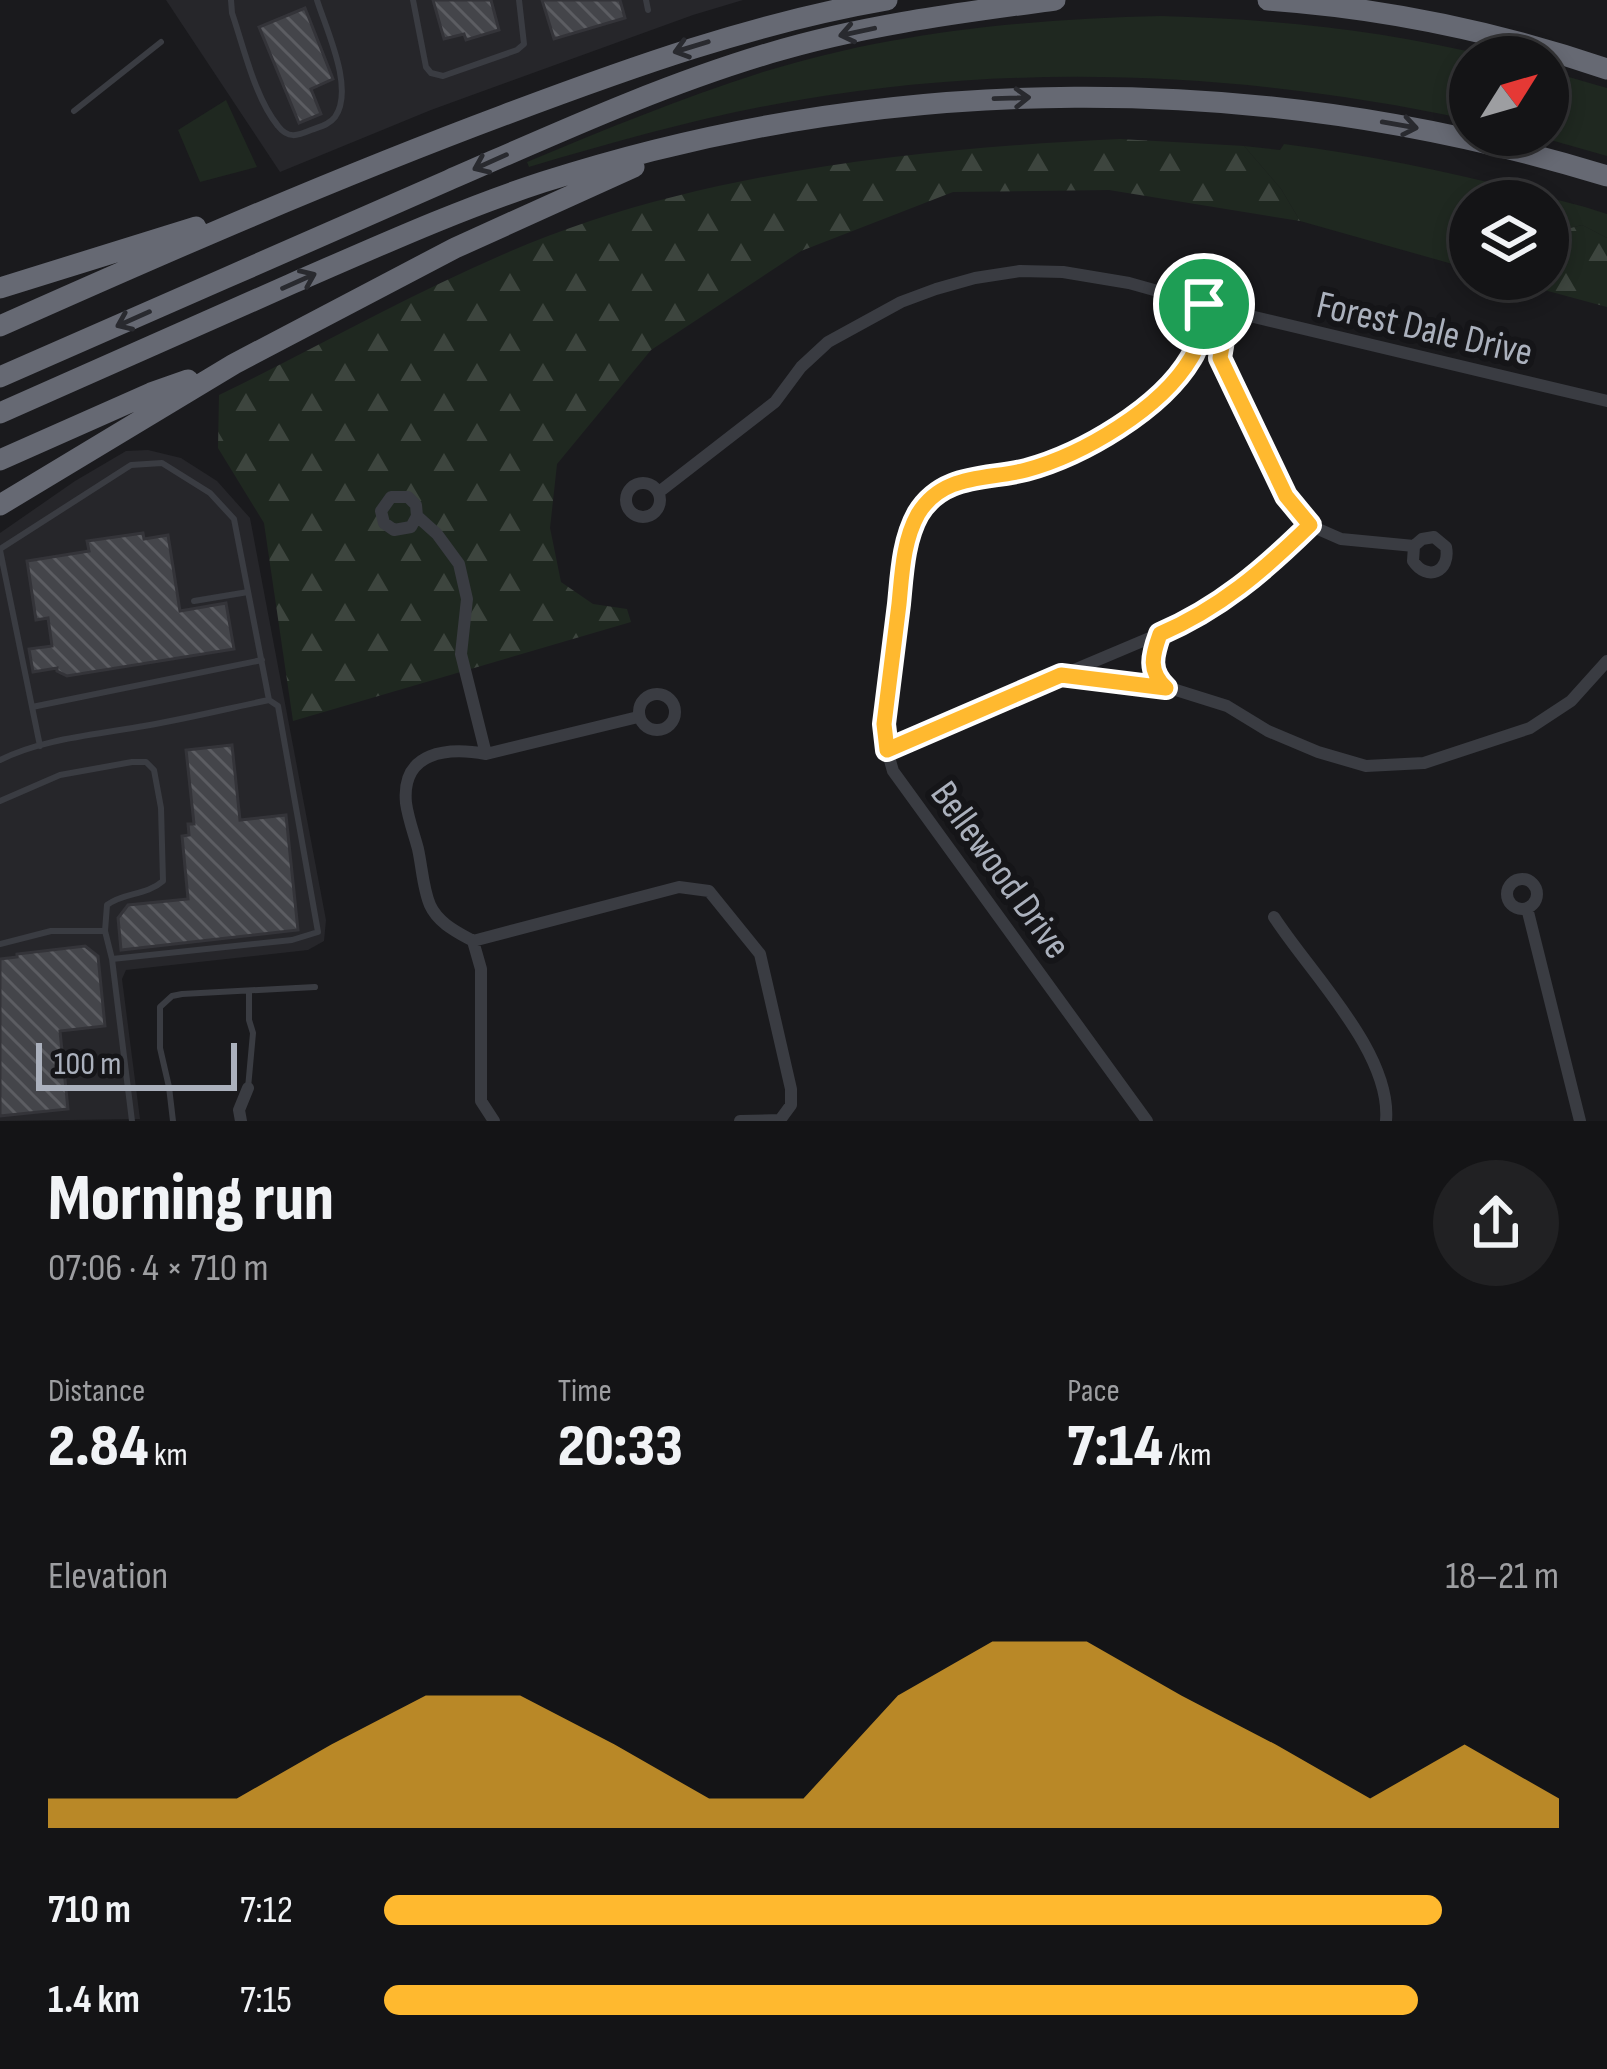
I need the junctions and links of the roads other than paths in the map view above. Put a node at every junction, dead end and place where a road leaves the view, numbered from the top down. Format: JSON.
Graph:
{"nodes":[{"id":1,"x":231,"y":0,"type":"edge"},
{"id":2,"x":316,"y":0,"type":"edge"},
{"id":3,"x":412,"y":0,"type":"edge"},
{"id":4,"x":519,"y":0,"type":"edge"},
{"id":5,"x":646,"y":0,"type":"edge"},
{"id":6,"x":886,"y":0,"type":"edge"},
{"id":7,"x":1055,"y":0,"type":"edge"},
{"id":8,"x":1268,"y":0,"type":"edge"},
{"id":9,"x":648,"y":10,"type":"dead end"},
{"id":10,"x":161,"y":42,"type":"dead end"},
{"id":11,"x":1607,"y":69,"type":"edge"},
{"id":12,"x":74,"y":111,"type":"dead end"},
{"id":13,"x":688,"y":142,"type":"junction"},
{"id":14,"x":1607,"y":176,"type":"edge"},
{"id":15,"x":322,"y":186,"type":"junction"},
{"id":16,"x":0,"y":288,"type":"edge"},
{"id":17,"x":1204,"y":304,"type":"junction"},
{"id":18,"x":1228,"y":311,"type":"junction"},
{"id":19,"x":0,"y":326,"type":"edge"},
{"id":20,"x":1186,"y":363,"type":"junction"},
{"id":21,"x":234,"y":364,"type":"junction"},
{"id":22,"x":1224,"y":367,"type":"junction"},
{"id":23,"x":0,"y":377,"type":"edge"},
{"id":24,"x":1607,"y":401,"type":"edge"},
{"id":25,"x":0,"y":413,"type":"edge"},
{"id":26,"x":0,"y":460,"type":"edge"},
{"id":27,"x":658,"y":492,"type":"dead end"},
{"id":28,"x":0,"y":505,"type":"edge"},
{"id":29,"x":417,"y":516,"type":"dead end"},
{"id":30,"x":1310,"y":525,"type":"junction"},
{"id":31,"x":1414,"y":546,"type":"dead end"},
{"id":32,"x":0,"y":549,"type":"edge"},
{"id":33,"x":248,"y":592,"type":"junction"},
{"id":34,"x":194,"y":601,"type":"dead end"},
{"id":35,"x":1160,"y":634,"type":"junction"},
{"id":36,"x":262,"y":660,"type":"junction"},
{"id":37,"x":1607,"y":661,"type":"edge"},
{"id":38,"x":1061,"y":675,"type":"junction"},
{"id":39,"x":1166,"y":688,"type":"junction"},
{"id":40,"x":269,"y":700,"type":"junction"},
{"id":41,"x":32,"y":707,"type":"junction"},
{"id":42,"x":638,"y":717,"type":"dead end"},
{"id":43,"x":40,"y":746,"type":"junction"},
{"id":44,"x":887,"y":750,"type":"junction"},
{"id":45,"x":486,"y":754,"type":"junction"},
{"id":46,"x":0,"y":760,"type":"edge"},
{"id":47,"x":0,"y":801,"type":"edge"},
{"id":48,"x":1527,"y":908,"type":"dead end"},
{"id":49,"x":1274,"y":917,"type":"dead end"},
{"id":50,"x":105,"y":931,"type":"junction"},
{"id":51,"x":473,"y":941,"type":"junction"},
{"id":52,"x":0,"y":944,"type":"edge"},
{"id":53,"x":112,"y":959,"type":"junction"},
{"id":54,"x":315,"y":986,"type":"dead end"},
{"id":55,"x":249,"y":991,"type":"junction"},
{"id":56,"x":248,"y":1088,"type":"joint"},
{"id":57,"x":780,"y":1120,"type":"edge"},
{"id":58,"x":132,"y":1121,"type":"edge"},
{"id":59,"x":173,"y":1121,"type":"edge"},
{"id":60,"x":241,"y":1121,"type":"edge"},
{"id":61,"x":494,"y":1121,"type":"edge"},
{"id":62,"x":740,"y":1121,"type":"edge"},
{"id":63,"x":1147,"y":1121,"type":"edge"},
{"id":64,"x":1386,"y":1121,"type":"edge"},
{"id":65,"x":1580,"y":1121,"type":"edge"}],
"edges":[{"from":1,"to":2,"type":"lane"},
{"from":3,"to":4,"type":"lane"},
{"from":5,"to":9,"type":"lane"},
{"from":6,"to":15,"type":"highway","one_way":true},
{"from":7,"to":23,"type":"highway","one_way":true},
{"from":8,"to":11,"type":"highway"},
{"from":10,"to":12,"type":"lane"},
{"from":13,"to":14,"type":"highway","one_way":true},
{"from":13,"to":21,"type":"highway"},
{"from":25,"to":13,"type":"highway","one_way":true},
{"from":15,"to":16,"type":"highway"},
{"from":15,"to":19,"type":"highway"},
{"from":17,"to":18,"type":"street","name":"Forest Dale Drive"},
{"from":17,"to":20,"type":"street","name":"Bellewood Drive"},
{"from":17,"to":27,"type":"street","name":"Forest Dale Drive"},
{"from":18,"to":22,"type":"street"},
{"from":18,"to":24,"type":"street","name":"Forest Dale Drive"},
{"from":20,"to":22,"type":"street"},
{"from":20,"to":44,"type":"street","name":"Bellewood Drive"},
{"from":21,"to":26,"type":"highway"},
{"from":21,"to":28,"type":"highway"},
{"from":22,"to":30,"type":"street"},
{"from":29,"to":45,"type":"street"},
{"from":30,"to":31,"type":"street"},
{"from":30,"to":35,"type":"street"},
{"from":32,"to":33,"type":"lane"},
{"from":32,"to":41,"type":"lane"},
{"from":33,"to":34,"type":"lane"},
{"from":33,"to":36,"type":"lane"},
{"from":35,"to":38,"type":"street"},
{"from":35,"to":39,"type":"street"},
{"from":36,"to":40,"type":"lane"},
{"from":36,"to":41,"type":"lane"},
{"from":37,"to":39,"type":"street"},
{"from":38,"to":39,"type":"street"},
{"from":38,"to":44,"type":"street"},
{"from":40,"to":43,"type":"lane"},
{"from":40,"to":53,"type":"lane"},
{"from":41,"to":43,"type":"lane"},
{"from":42,"to":45,"type":"street"},
{"from":43,"to":46,"type":"lane"},
{"from":44,"to":63,"type":"street","name":"Bellewood Drive"},
{"from":45,"to":51,"type":"street"},
{"from":47,"to":50,"type":"lane"},
{"from":48,"to":65,"type":"street"},
{"from":49,"to":64,"type":"street"},
{"from":50,"to":52,"type":"lane"},
{"from":50,"to":53,"type":"lane"},
{"from":51,"to":57,"type":"street"},
{"from":51,"to":61,"type":"street"},
{"from":53,"to":58,"type":"lane"},
{"from":54,"to":55,"type":"lane"},
{"from":55,"to":56,"type":"lane"},
{"from":55,"to":59,"type":"lane"},
{"from":56,"to":60,"type":"street"},
{"from":57,"to":62,"type":"street"}]}
